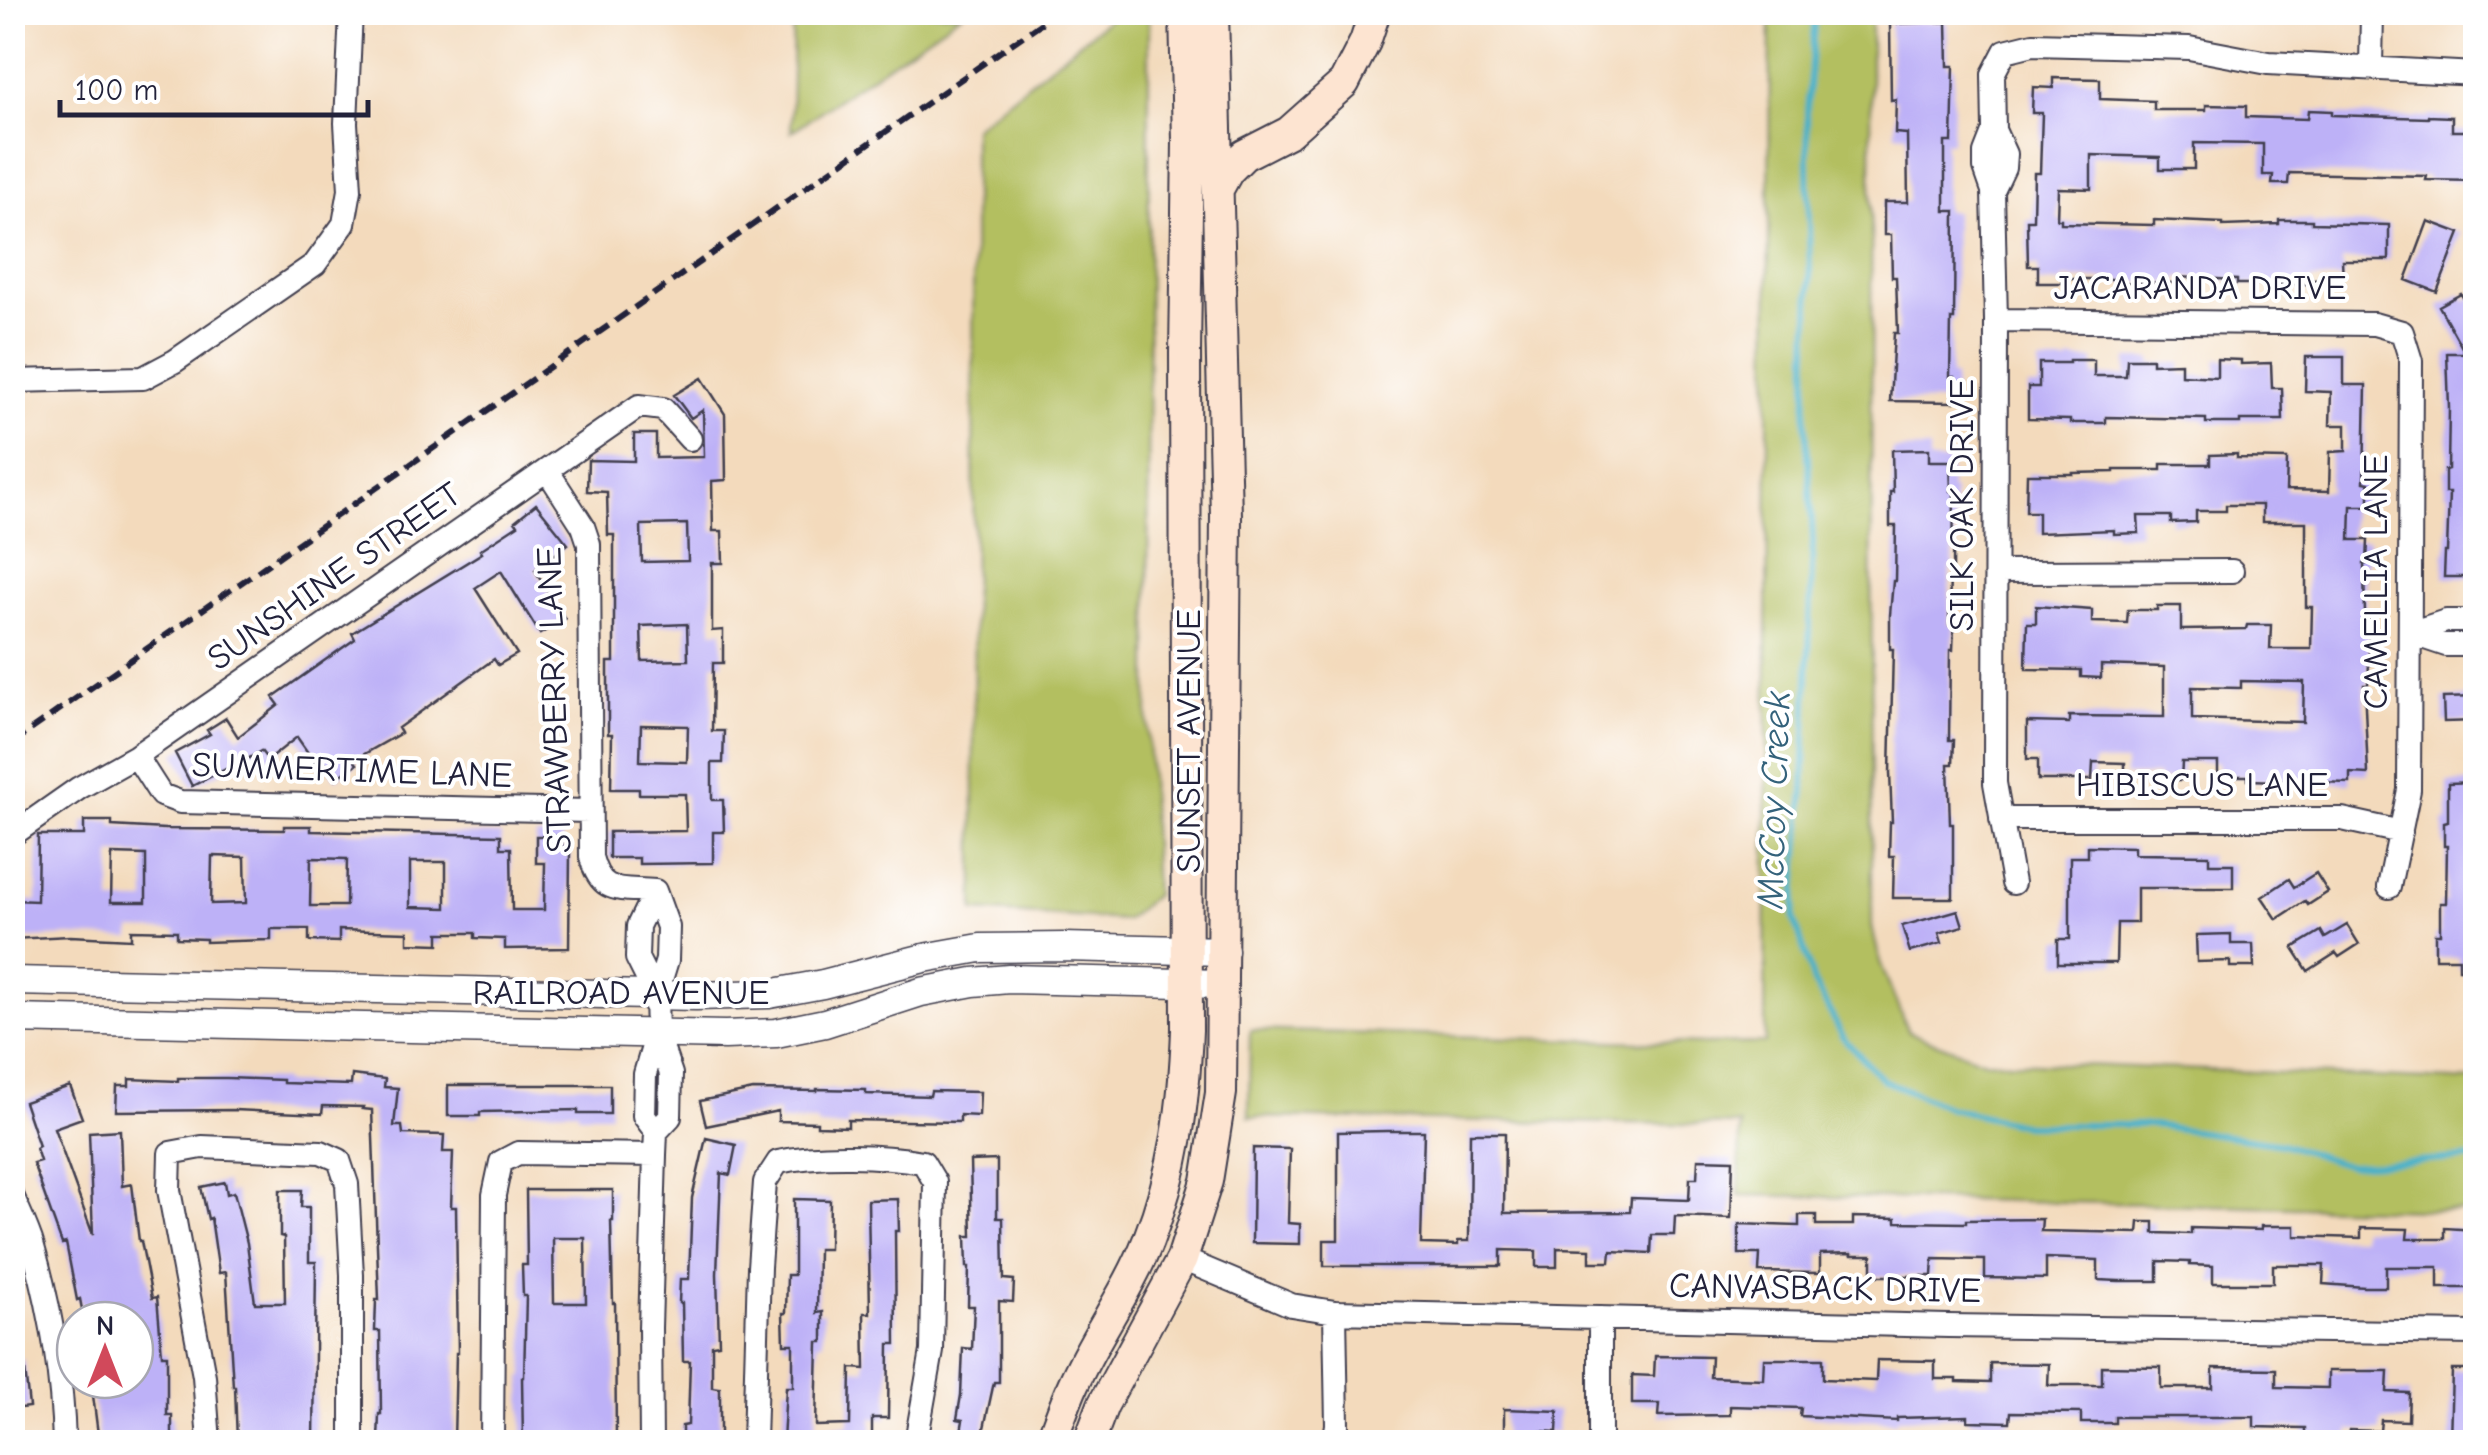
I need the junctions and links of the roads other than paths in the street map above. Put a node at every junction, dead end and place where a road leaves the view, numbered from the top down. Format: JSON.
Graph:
{"nodes":[{"id":1,"x":351,"y":12,"type":"edge"},
{"id":2,"x":1186,"y":12,"type":"edge"},
{"id":3,"x":1213,"y":12,"type":"edge"},
{"id":4,"x":1375,"y":12,"type":"edge"},
{"id":5,"x":2372,"y":12,"type":"edge"},
{"id":6,"x":2371,"y":67,"type":"junction"},
{"id":7,"x":2474,"y":72,"type":"edge"},
{"id":8,"x":1269,"y":140,"type":"junction"},
{"id":9,"x":1202,"y":142,"type":"junction"},
{"id":10,"x":1218,"y":189,"type":"junction"},
{"id":11,"x":1996,"y":320,"type":"junction"},
{"id":12,"x":2402,"y":332,"type":"joint"},
{"id":13,"x":12,"y":382,"type":"edge"},
{"id":14,"x":690,"y":439,"type":"dead end"},
{"id":15,"x":547,"y":470,"type":"junction"},
{"id":16,"x":2232,"y":571,"type":"dead end"},
{"id":17,"x":1996,"y":572,"type":"junction"},
{"id":18,"x":2476,"y":621,"type":"edge"},
{"id":19,"x":2410,"y":632,"type":"junction"},
{"id":20,"x":2476,"y":645,"type":"edge"},
{"id":21,"x":136,"y":756,"type":"junction"},
{"id":22,"x":589,"y":811,"type":"junction"},
{"id":23,"x":2001,"y":818,"type":"junction"},
{"id":24,"x":2400,"y":832,"type":"junction"},
{"id":25,"x":12,"y":835,"type":"edge"},
{"id":26,"x":2014,"y":882,"type":"dead end"},
{"id":27,"x":2390,"y":887,"type":"dead end"},
{"id":28,"x":1186,"y":950,"type":"junction"},
{"id":29,"x":1224,"y":952,"type":"junction"},
{"id":30,"x":12,"y":981,"type":"edge"},
{"id":31,"x":1187,"y":982,"type":"junction"},
{"id":32,"x":1223,"y":984,"type":"junction"},
{"id":33,"x":656,"y":996,"type":"junction"},
{"id":34,"x":12,"y":1019,"type":"edge"},
{"id":35,"x":657,"y":1033,"type":"junction"},
{"id":36,"x":656,"y":1143,"type":"junction"},
{"id":37,"x":12,"y":1196,"type":"edge"},
{"id":38,"x":1182,"y":1260,"type":"junction"},
{"id":39,"x":1335,"y":1312,"type":"junction"},
{"id":40,"x":1600,"y":1318,"type":"junction"},
{"id":41,"x":2476,"y":1334,"type":"edge"},
{"id":42,"x":64,"y":1442,"type":"edge"},
{"id":43,"x":209,"y":1442,"type":"edge"},
{"id":44,"x":352,"y":1442,"type":"edge"},
{"id":45,"x":492,"y":1442,"type":"edge"},
{"id":46,"x":651,"y":1442,"type":"edge"},
{"id":47,"x":754,"y":1442,"type":"edge"},
{"id":48,"x":916,"y":1442,"type":"edge"},
{"id":49,"x":1051,"y":1442,"type":"edge"},
{"id":50,"x":1090,"y":1442,"type":"edge"},
{"id":51,"x":1334,"y":1442,"type":"edge"},
{"id":52,"x":1600,"y":1442,"type":"edge"}],
"edges":[{"from":1,"to":13,"type":"street"},
{"from":2,"to":9,"type":"main road","name":"SUNSET AVENUE"},
{"from":3,"to":9,"type":"main road","name":"SUNSET AVENUE"},
{"from":4,"to":8,"type":"main road"},
{"from":5,"to":6,"type":"street"},
{"from":6,"to":7,"type":"street","name":"SILK OAK DRIVE"},
{"from":6,"to":11,"type":"street","name":"SILK OAK DRIVE"},
{"from":8,"to":9,"type":"main road"},
{"from":8,"to":10,"type":"main road"},
{"from":9,"to":10,"type":"main road","name":"SUNSET AVENUE"},
{"from":9,"to":28,"type":"main road","name":"SUNSET AVENUE"},
{"from":10,"to":29,"type":"main road","name":"SUNSET AVENUE"},
{"from":11,"to":12,"type":"street","name":"JACARANDA DRIVE"},
{"from":11,"to":17,"type":"street","name":"SILK OAK DRIVE"},
{"from":12,"to":19,"type":"street","name":"CAMELLIA LANE"},
{"from":14,"to":15,"type":"street","name":"SUNSHINE STREET"},
{"from":15,"to":21,"type":"street","name":"SUNSHINE STREET"},
{"from":15,"to":22,"type":"street","name":"STRAWBERRY LANE"},
{"from":16,"to":17,"type":"street"},
{"from":17,"to":23,"type":"street","name":"SILK OAK DRIVE"},
{"from":18,"to":19,"type":"street"},
{"from":19,"to":20,"type":"street"},
{"from":19,"to":24,"type":"street","name":"CAMELLIA LANE"},
{"from":21,"to":22,"type":"street","name":"SUMMERTIME LANE"},
{"from":21,"to":25,"type":"street","name":"SUNSHINE STREET"},
{"from":22,"to":33,"type":"street","name":"STRAWBERRY LANE"},
{"from":23,"to":24,"type":"street","name":"HIBISCUS LANE"},
{"from":23,"to":26,"type":"street","name":"SILK OAK DRIVE"},
{"from":24,"to":27,"type":"street","name":"CAMELLIA LANE"},
{"from":28,"to":29,"type":"street","name":"RAILROAD AVENUE"},
{"from":28,"to":31,"type":"main road","name":"SUNSET AVENUE"},
{"from":28,"to":33,"type":"street","name":"RAILROAD AVENUE"},
{"from":29,"to":32,"type":"main road","name":"SUNSET AVENUE"},
{"from":30,"to":33,"type":"street","name":"RAILROAD AVENUE"},
{"from":31,"to":32,"type":"street","name":"RAILROAD AVENUE"},
{"from":31,"to":35,"type":"street","name":"RAILROAD AVENUE"},
{"from":31,"to":49,"type":"main road","name":"SUNSET AVENUE"},
{"from":32,"to":38,"type":"main road","name":"SUNSET AVENUE"},
{"from":33,"to":35,"type":"street","name":"STRAWBERRY LANE"},
{"from":34,"to":35,"type":"street","name":"RAILROAD AVENUE"},
{"from":35,"to":36,"type":"street","name":"STRAWBERRY LANE"},
{"from":36,"to":45,"type":"street"},
{"from":36,"to":46,"type":"street","name":"STRAWBERRY LANE"},
{"from":37,"to":42,"type":"street"},
{"from":38,"to":39,"type":"street","name":"CANVASBACK DRIVE"},
{"from":38,"to":50,"type":"main road","name":"SUNSET AVENUE"},
{"from":39,"to":40,"type":"street","name":"CANVASBACK DRIVE"},
{"from":39,"to":51,"type":"street"},
{"from":40,"to":41,"type":"street","name":"CANVASBACK DRIVE"},
{"from":40,"to":52,"type":"street"},
{"from":43,"to":44,"type":"street"},
{"from":47,"to":48,"type":"street"}]}
